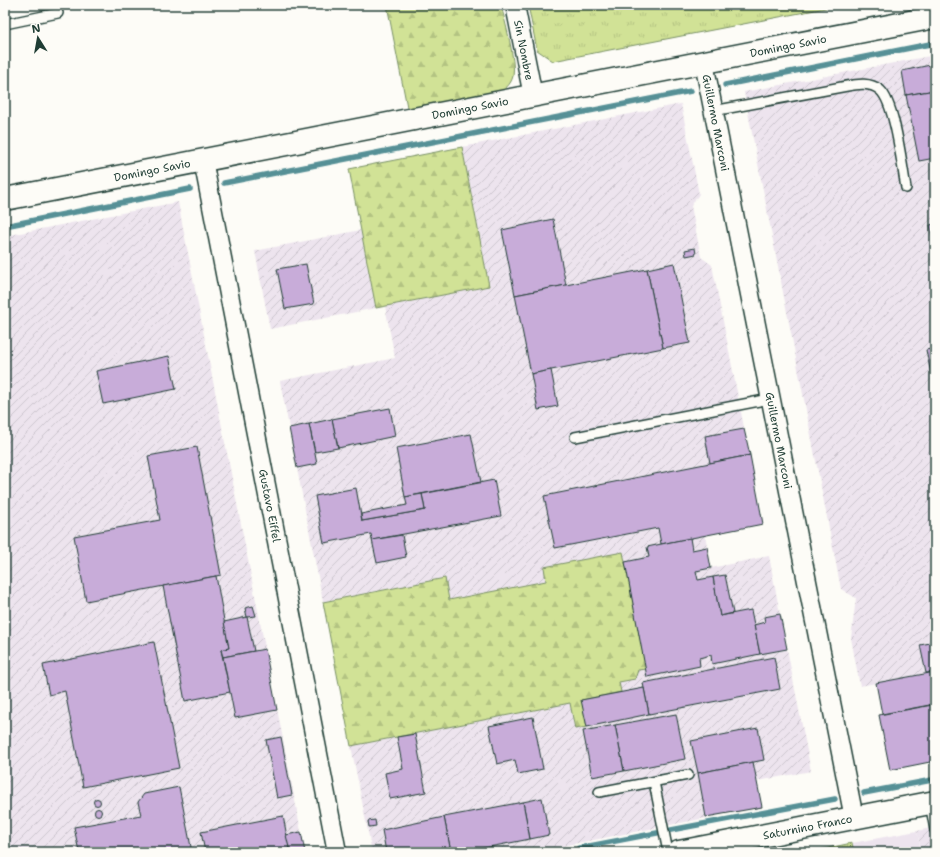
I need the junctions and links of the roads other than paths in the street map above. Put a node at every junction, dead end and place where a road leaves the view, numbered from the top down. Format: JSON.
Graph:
{"nodes":[{"id":1,"x":515,"y":5,"type":"edge"},
{"id":2,"x":58,"y":13,"type":"dead end"},
{"id":3,"x":935,"y":17,"type":"edge"},
{"id":4,"x":5,"y":24,"type":"edge"},
{"id":5,"x":704,"y":63,"type":"junction"},
{"id":6,"x":533,"y":96,"type":"junction"},
{"id":7,"x":713,"y":111,"type":"junction"},
{"id":8,"x":203,"y":160,"type":"junction"},
{"id":9,"x":906,"y":188,"type":"dead end"},
{"id":10,"x":5,"y":199,"type":"edge"},
{"id":11,"x":770,"y":399,"type":"junction"},
{"id":12,"x":575,"y":437,"type":"dead end"},
{"id":13,"x":688,"y":775,"type":"dead end"},
{"id":14,"x":654,"y":782,"type":"junction"},
{"id":15,"x":599,"y":792,"type":"dead end"},
{"id":16,"x":932,"y":803,"type":"edge"},
{"id":17,"x":854,"y":818,"type":"junction"},
{"id":18,"x":935,"y":830,"type":"edge"},
{"id":19,"x":337,"y":852,"type":"edge"},
{"id":20,"x":668,"y":852,"type":"edge"},
{"id":21,"x":679,"y":852,"type":"edge"}],
"edges":[{"from":1,"to":6,"type":"street","name":"Sin Nombre"},
{"from":2,"to":4,"type":"lane"},
{"from":3,"to":5,"type":"street","name":"Domingo Savio"},
{"from":5,"to":6,"type":"street","name":"Domingo Savio"},
{"from":5,"to":7,"type":"street","name":"Guillermo Marconi"},
{"from":6,"to":8,"type":"street","name":"Domingo Savio"},
{"from":7,"to":9,"type":"lane"},
{"from":7,"to":11,"type":"street","name":"Guillermo Marconi"},
{"from":8,"to":10,"type":"street","name":"Domingo Savio"},
{"from":8,"to":19,"type":"street","name":"Gustavo Eiffel"},
{"from":11,"to":12,"type":"lane"},
{"from":11,"to":17,"type":"street","name":"Guillermo Marconi"},
{"from":13,"to":14,"type":"lane"},
{"from":14,"to":15,"type":"lane"},
{"from":14,"to":20,"type":"lane"},
{"from":16,"to":17,"type":"street","name":"Saturnino Franco"},
{"from":16,"to":18,"type":"lane"},
{"from":17,"to":21,"type":"street","name":"Saturnino Franco"}]}
